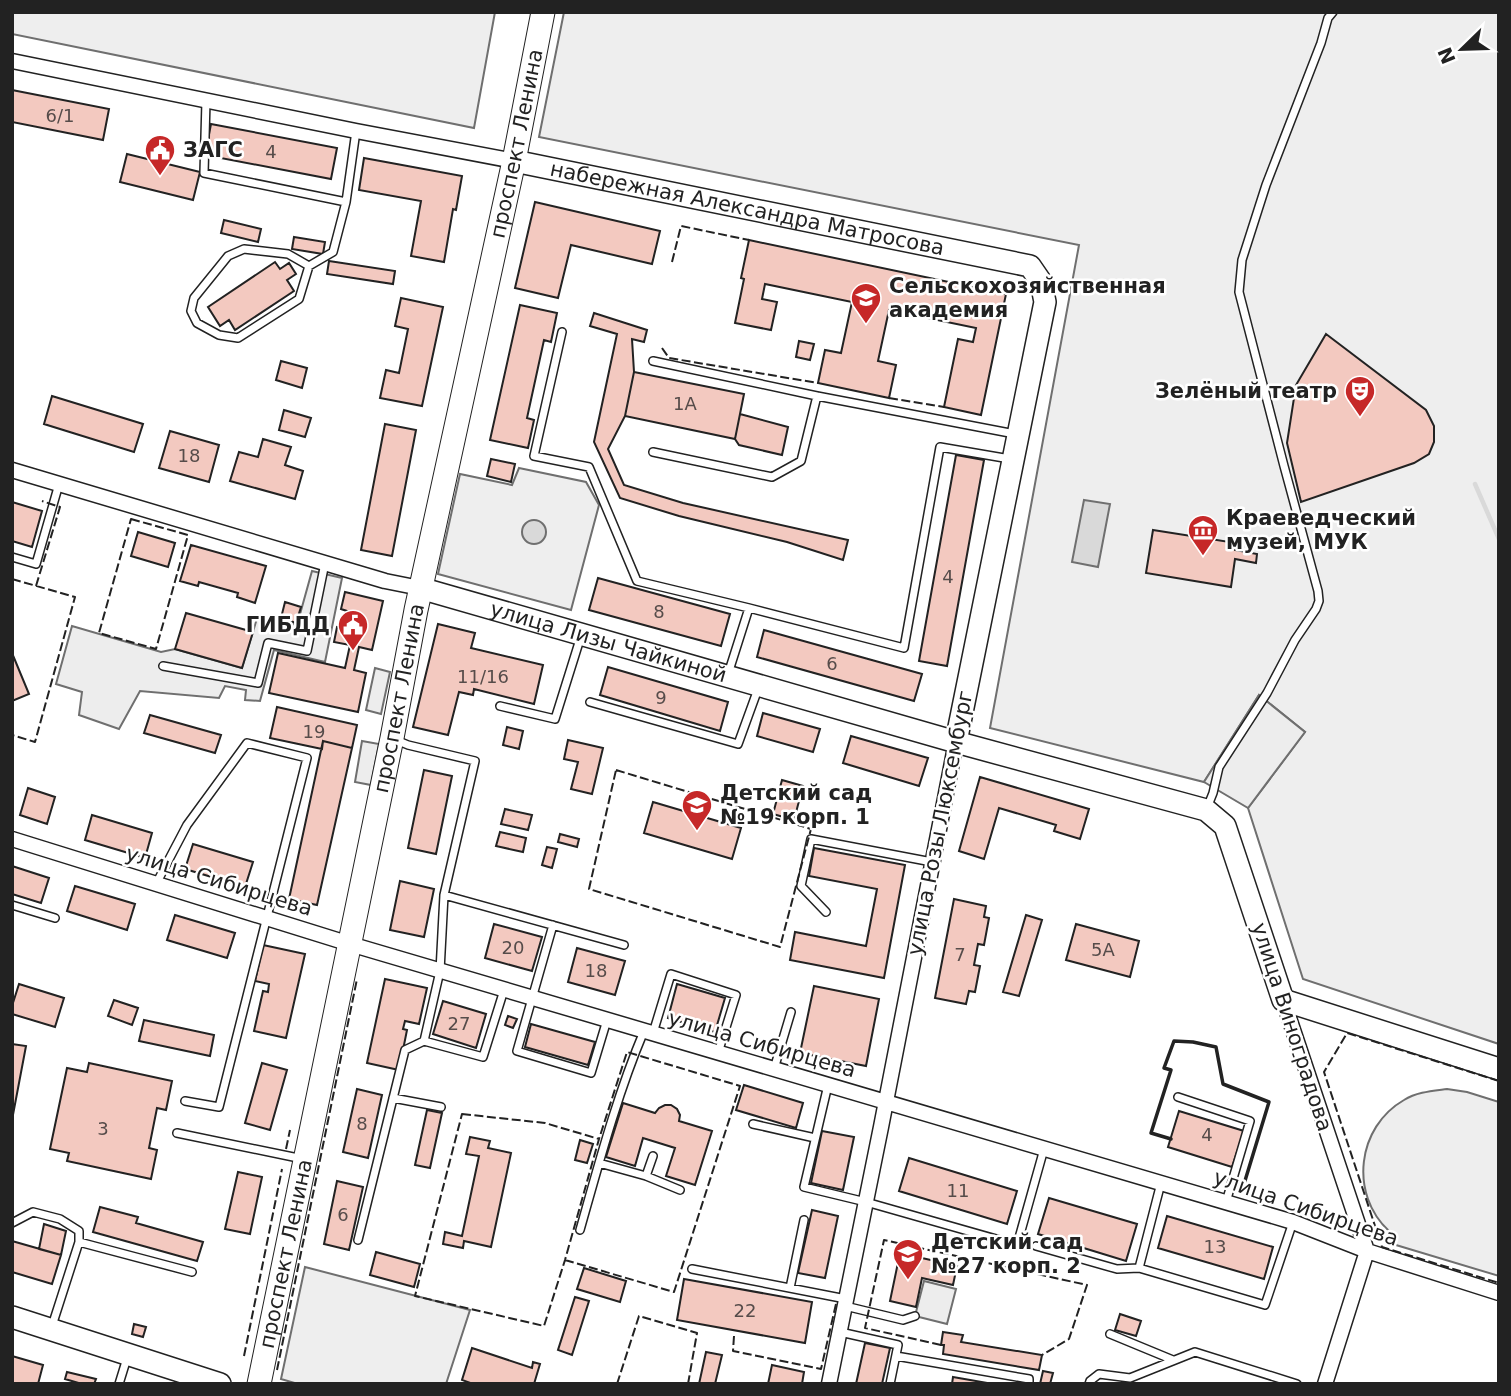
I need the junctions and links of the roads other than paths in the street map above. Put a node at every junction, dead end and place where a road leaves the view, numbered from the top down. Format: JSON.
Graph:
{"nodes":[{"id":1,"x":543,"y":12,"type":"edge"},
{"id":2,"x":1333,"y":12,"type":"edge"},
{"id":3,"x":12,"y":61,"type":"edge"},
{"id":4,"x":206,"y":101,"type":"junction"},
{"id":5,"x":356,"y":131,"type":"junction"},
{"id":6,"x":514,"y":161,"type":"junction"},
{"id":7,"x":346,"y":202,"type":"junction"},
{"id":8,"x":309,"y":266,"type":"junction"},
{"id":9,"x":1030,"y":266,"type":"joint"},
{"id":10,"x":562,"y":332,"type":"dead end"},
{"id":11,"x":653,"y":361,"type":"dead end"},
{"id":12,"x":817,"y":396,"type":"junction"},
{"id":13,"x":1019,"y":435,"type":"junction"},
{"id":14,"x":653,"y":452,"type":"dead end"},
{"id":15,"x":1014,"y":459,"type":"junction"},
{"id":16,"x":12,"y":470,"type":"edge"},
{"id":17,"x":59,"y":483,"type":"junction"},
{"id":18,"x":12,"y":557,"type":"edge"},
{"id":19,"x":326,"y":562,"type":"junction"},
{"id":20,"x":420,"y":589,"type":"junction"},
{"id":21,"x":750,"y":608,"type":"junction"},
{"id":22,"x":581,"y":635,"type":"junction"},
{"id":23,"x":163,"y":666,"type":"dead end"},
{"id":24,"x":728,"y":676,"type":"junction"},
{"id":25,"x":759,"y":685,"type":"junction"},
{"id":26,"x":590,"y":702,"type":"dead end"},
{"id":27,"x":500,"y":706,"type":"dead end"},
{"id":28,"x":392,"y":738,"type":"junction"},
{"id":29,"x":956,"y":742,"type":"junction"},
{"id":30,"x":1206,"y":810,"type":"junction"},
{"id":31,"x":12,"y":839,"type":"edge"},
{"id":32,"x":932,"y":862,"type":"junction"},
{"id":33,"x":156,"y":884,"type":"junction"},
{"id":34,"x":444,"y":895,"type":"junction"},
{"id":35,"x":12,"y":905,"type":"edge"},
{"id":36,"x":826,"y":912,"type":"dead end"},
{"id":37,"x":55,"y":918,"type":"dead end"},
{"id":38,"x":266,"y":918,"type":"junction"},
{"id":39,"x":553,"y":925,"type":"junction"},
{"id":40,"x":350,"y":944,"type":"junction"},
{"id":41,"x":624,"y":945,"type":"dead end"},
{"id":42,"x":440,"y":971,"type":"junction"},
{"id":43,"x":504,"y":989,"type":"junction"},
{"id":44,"x":532,"y":998,"type":"junction"},
{"id":45,"x":1283,"y":1000,"type":"junction"},
{"id":46,"x":790,"y":1012,"type":"dead end"},
{"id":47,"x":607,"y":1020,"type":"junction"},
{"id":48,"x":648,"y":1032,"type":"junction"},
{"id":49,"x":424,"y":1041,"type":"junction"},
{"id":50,"x":718,"y":1054,"type":"junction"},
{"id":51,"x":774,"y":1069,"type":"junction"},
{"id":52,"x":1499,"y":1069,"type":"edge"},
{"id":53,"x":828,"y":1085,"type":"junction"},
{"id":54,"x":1178,"y":1097,"type":"dead end"},
{"id":55,"x":393,"y":1098,"type":"junction"},
{"id":56,"x":185,"y":1101,"type":"dead end"},
{"id":57,"x":886,"y":1102,"type":"junction"},
{"id":58,"x":441,"y":1107,"type":"dead end"},
{"id":59,"x":753,"y":1124,"type":"dead end"},
{"id":60,"x":177,"y":1132,"type":"dead end"},
{"id":61,"x":815,"y":1138,"type":"junction"},
{"id":62,"x":1044,"y":1149,"type":"junction"},
{"id":63,"x":653,"y":1156,"type":"dead end"},
{"id":64,"x":306,"y":1160,"type":"junction"},
{"id":65,"x":599,"y":1163,"type":"junction"},
{"id":66,"x":646,"y":1176,"type":"junction"},
{"id":67,"x":1161,"y":1183,"type":"junction"},
{"id":68,"x":680,"y":1190,"type":"dead end"},
{"id":69,"x":866,"y":1202,"type":"junction"},
{"id":70,"x":1226,"y":1202,"type":"junction"},
{"id":71,"x":804,"y":1220,"type":"dead end"},
{"id":72,"x":1293,"y":1222,"type":"junction"},
{"id":73,"x":12,"y":1223,"type":"edge"},
{"id":74,"x":580,"y":1230,"type":"dead end"},
{"id":75,"x":358,"y":1240,"type":"dead end"},
{"id":76,"x":79,"y":1242,"type":"junction"},
{"id":77,"x":1036,"y":1246,"type":"dead end"},
{"id":78,"x":1367,"y":1251,"type":"junction"},
{"id":79,"x":1139,"y":1268,"type":"junction"},
{"id":80,"x":692,"y":1269,"type":"dead end"},
{"id":81,"x":192,"y":1272,"type":"dead end"},
{"id":82,"x":790,"y":1288,"type":"junction"},
{"id":83,"x":1499,"y":1293,"type":"edge"},
{"id":84,"x":846,"y":1303,"type":"junction"},
{"id":85,"x":915,"y":1316,"type":"dead end"},
{"id":86,"x":12,"y":1317,"type":"edge"},
{"id":87,"x":51,"y":1329,"type":"junction"},
{"id":88,"x":840,"y":1331,"type":"junction"},
{"id":89,"x":1110,"y":1335,"type":"dead end"},
{"id":90,"x":128,"y":1354,"type":"junction"},
{"id":91,"x":896,"y":1356,"type":"junction"},
{"id":92,"x":1174,"y":1361,"type":"junction"},
{"id":93,"x":119,"y":1384,"type":"edge"},
{"id":94,"x":220,"y":1384,"type":"edge"},
{"id":95,"x":260,"y":1384,"type":"edge"},
{"id":96,"x":829,"y":1384,"type":"edge"},
{"id":97,"x":890,"y":1384,"type":"edge"},
{"id":98,"x":1029,"y":1384,"type":"edge"},
{"id":99,"x":1088,"y":1384,"type":"edge"},
{"id":100,"x":1297,"y":1384,"type":"edge"},
{"id":101,"x":1325,"y":1384,"type":"edge"}],
"edges":[{"from":1,"to":6,"type":"main road","name":"проспект Ленина"},
{"from":2,"to":30,"type":"lane"},
{"from":3,"to":4,"type":"street","name":"набережная Александра Матросова"},
{"from":4,"to":5,"type":"street","name":"набережная Александра Матросова"},
{"from":4,"to":7,"type":"lane"},
{"from":5,"to":6,"type":"street","name":"набережная Александра Матросова"},
{"from":5,"to":7,"type":"lane"},
{"from":6,"to":9,"type":"street","name":"набережная Александра Матросова"},
{"from":6,"to":20,"type":"main road","name":"проспект Ленина"},
{"from":7,"to":8,"type":"lane"},
{"from":8,"to":8,"type":"lane"},
{"from":9,"to":13,"type":"street","name":"улица Розы Люксембург"},
{"from":10,"to":21,"type":"lane"},
{"from":11,"to":12,"type":"lane"},
{"from":12,"to":13,"type":"lane"},
{"from":12,"to":14,"type":"lane"},
{"from":13,"to":15,"type":"street","name":"улица Розы Люксембург"},
{"from":15,"to":21,"type":"lane"},
{"from":15,"to":29,"type":"street","name":"улица Розы Люксембург"},
{"from":16,"to":17,"type":"street","name":"улица Лизы Чайкиной"},
{"from":17,"to":18,"type":"lane"},
{"from":17,"to":19,"type":"street","name":"улица Лизы Чайкиной"},
{"from":19,"to":20,"type":"street","name":"улица Лизы Чайкиной"},
{"from":19,"to":23,"type":"lane"},
{"from":20,"to":22,"type":"street","name":"улица Лизы Чайкиной"},
{"from":20,"to":28,"type":"main road","name":"проспект Ленина"},
{"from":21,"to":24,"type":"lane"},
{"from":22,"to":24,"type":"street","name":"улица Лизы Чайкиной"},
{"from":22,"to":27,"type":"lane"},
{"from":24,"to":25,"type":"street","name":"улица Лизы Чайкиной"},
{"from":25,"to":26,"type":"lane"},
{"from":25,"to":29,"type":"street","name":"улица Лизы Чайкиной"},
{"from":28,"to":34,"type":"lane"},
{"from":28,"to":40,"type":"main road","name":"проспект Ленина"},
{"from":29,"to":30,"type":"street","name":"улица Лизы Чайкиной"},
{"from":29,"to":32,"type":"street","name":"улица Розы Люксембург"},
{"from":30,"to":45,"type":"street","name":"улица Виноградова"},
{"from":31,"to":33,"type":"street","name":"улица Сибирцева"},
{"from":32,"to":36,"type":"lane"},
{"from":32,"to":57,"type":"street","name":"улица Розы Люксембург"},
{"from":33,"to":38,"type":"street","name":"улица Сибирцева"},
{"from":33,"to":38,"type":"lane"},
{"from":34,"to":39,"type":"lane"},
{"from":34,"to":42,"type":"lane"},
{"from":35,"to":37,"type":"lane"},
{"from":38,"to":40,"type":"street","name":"улица Сибирцева"},
{"from":38,"to":56,"type":"lane"},
{"from":39,"to":41,"type":"lane"},
{"from":39,"to":44,"type":"lane"},
{"from":40,"to":42,"type":"street","name":"улица Сибирцева"},
{"from":40,"to":64,"type":"main road","name":"проспект Ленина"},
{"from":42,"to":43,"type":"street","name":"улица Сибирцева"},
{"from":42,"to":49,"type":"lane"},
{"from":43,"to":44,"type":"street","name":"улица Сибирцева"},
{"from":43,"to":49,"type":"lane"},
{"from":44,"to":47,"type":"street","name":"улица Сибирцева"},
{"from":44,"to":47,"type":"lane"},
{"from":45,"to":52,"type":"street"},
{"from":45,"to":78,"type":"street","name":"улица Виноградова"},
{"from":46,"to":51,"type":"lane"},
{"from":47,"to":48,"type":"street","name":"улица Сибирцева"},
{"from":48,"to":50,"type":"street","name":"улица Сибирцева"},
{"from":48,"to":50,"type":"lane"},
{"from":48,"to":65,"type":"lane"},
{"from":49,"to":55,"type":"lane"},
{"from":50,"to":51,"type":"street","name":"улица Сибирцева"},
{"from":51,"to":53,"type":"street","name":"улица Сибирцева"},
{"from":53,"to":57,"type":"street","name":"улица Сибирцева"},
{"from":53,"to":61,"type":"lane"},
{"from":54,"to":70,"type":"lane"},
{"from":55,"to":58,"type":"lane"},
{"from":55,"to":75,"type":"lane"},
{"from":57,"to":62,"type":"street","name":"улица Сибирцева"},
{"from":57,"to":69,"type":"street","name":"улица Розы Люксембург"},
{"from":59,"to":61,"type":"lane"},
{"from":60,"to":64,"type":"lane"},
{"from":61,"to":69,"type":"lane"},
{"from":62,"to":67,"type":"street","name":"улица Сибирцева"},
{"from":62,"to":69,"type":"lane"},
{"from":63,"to":66,"type":"lane"},
{"from":64,"to":95,"type":"main road","name":"проспект Ленина"},
{"from":65,"to":66,"type":"lane"},
{"from":65,"to":74,"type":"lane"},
{"from":66,"to":68,"type":"lane"},
{"from":67,"to":70,"type":"street","name":"улица Сибирцева"},
{"from":67,"to":79,"type":"lane"},
{"from":69,"to":84,"type":"street","name":"улица Розы Люксембург"},
{"from":70,"to":72,"type":"street","name":"улица Сибирцева"},
{"from":71,"to":82,"type":"lane"},
{"from":72,"to":78,"type":"street","name":"улица Сибирцева"},
{"from":72,"to":79,"type":"lane"},
{"from":73,"to":76,"type":"lane"},
{"from":76,"to":81,"type":"lane"},
{"from":76,"to":87,"type":"lane"},
{"from":77,"to":79,"type":"lane"},
{"from":78,"to":83,"type":"street","name":"улица Сибирцева"},
{"from":78,"to":101,"type":"street"},
{"from":80,"to":82,"type":"lane"},
{"from":82,"to":84,"type":"lane"},
{"from":84,"to":85,"type":"lane"},
{"from":84,"to":88,"type":"street","name":"улица Розы Люксембург"},
{"from":86,"to":87,"type":"street"},
{"from":87,"to":90,"type":"street"},
{"from":88,"to":91,"type":"lane"},
{"from":88,"to":96,"type":"street","name":"улица Розы Люксембург"},
{"from":89,"to":92,"type":"lane"},
{"from":90,"to":93,"type":"lane"},
{"from":90,"to":94,"type":"street"},
{"from":91,"to":97,"type":"lane"},
{"from":91,"to":98,"type":"lane"},
{"from":92,"to":99,"type":"lane"},
{"from":92,"to":100,"type":"lane"}]}
